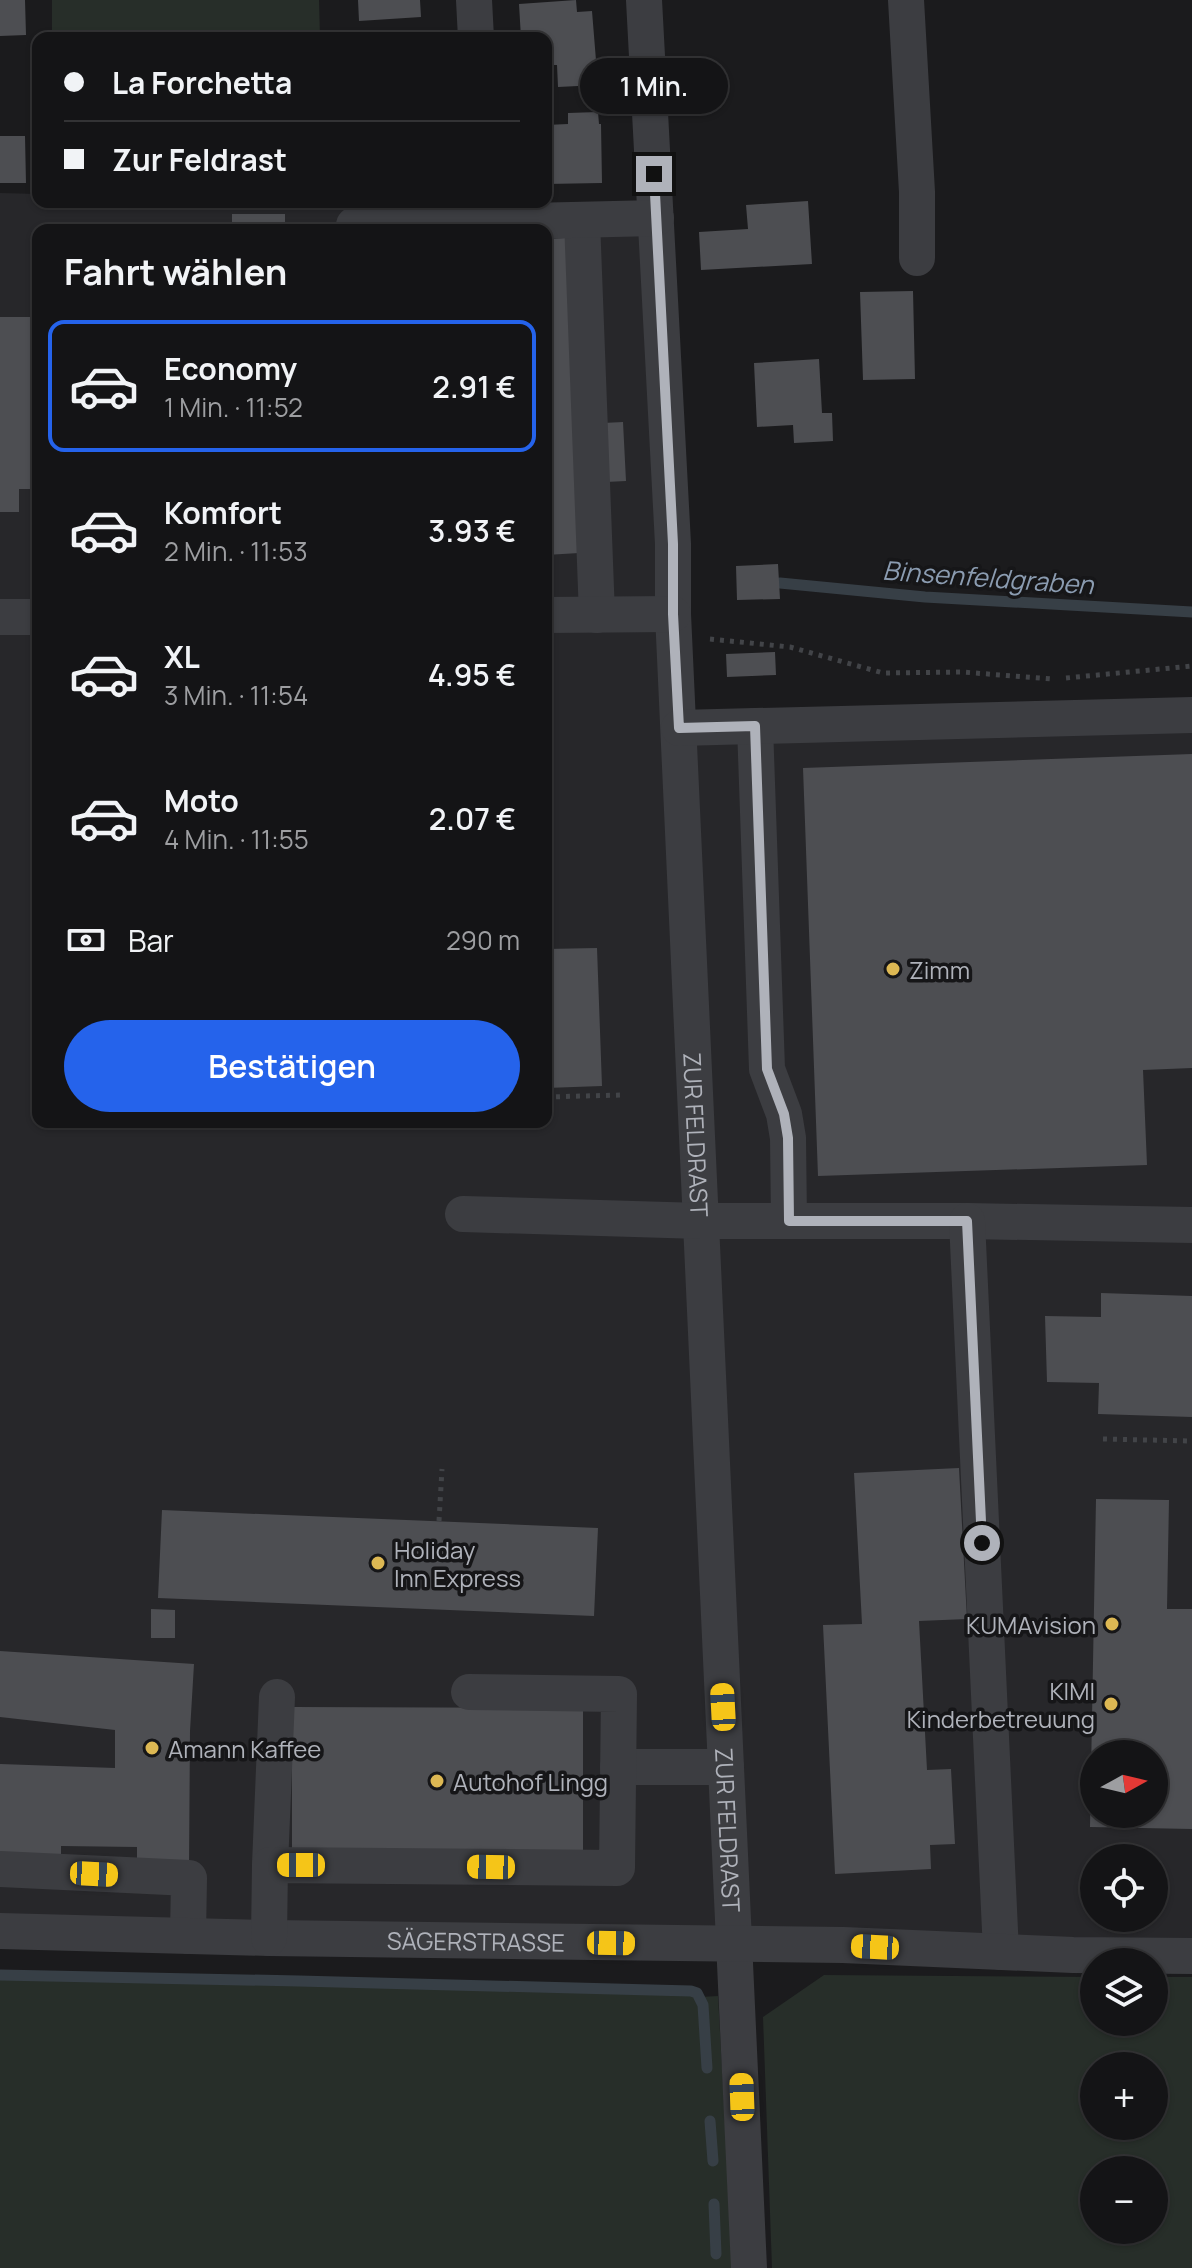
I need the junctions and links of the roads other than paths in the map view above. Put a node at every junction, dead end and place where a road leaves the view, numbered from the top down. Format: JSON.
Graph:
{"nodes":[{"id":1,"x":474,"y":0,"type":"edge"},
{"id":2,"x":644,"y":0,"type":"edge"},
{"id":3,"x":906,"y":0,"type":"edge"},
{"id":4,"x":476,"y":32,"type":"edge"},
{"id":5,"x":656,"y":218,"type":"junction"},
{"id":6,"x":582,"y":220,"type":"junction"},
{"id":7,"x":400,"y":224,"type":"edge"},
{"id":8,"x":917,"y":258,"type":"dead end"},
{"id":9,"x":673,"y":614,"type":"junction"},
{"id":10,"x":552,"y":615,"type":"edge"},
{"id":11,"x":597,"y":615,"type":"junction"},
{"id":12,"x":0,"y":617,"type":"edge"},
{"id":13,"x":32,"y":617,"type":"edge"},
{"id":14,"x":1192,"y":715,"type":"edge"},
{"id":15,"x":755,"y":726,"type":"junction"},
{"id":16,"x":679,"y":728,"type":"junction"},
{"id":17,"x":463,"y":1214,"type":"dead end"},
{"id":18,"x":701,"y":1221,"type":"junction"},
{"id":19,"x":789,"y":1221,"type":"junction"},
{"id":20,"x":967,"y":1221,"type":"junction"},
{"id":21,"x":1192,"y":1225,"type":"edge"},
{"id":22,"x":469,"y":1692,"type":"dead end"},
{"id":23,"x":277,"y":1697,"type":"dead end"},
{"id":24,"x":618,"y":1767,"type":"junction"},
{"id":25,"x":726,"y":1767,"type":"junction"},
{"id":26,"x":270,"y":1865,"type":"junction"},
{"id":27,"x":0,"y":1869,"type":"edge"},
{"id":28,"x":0,"y":1931,"type":"edge"},
{"id":29,"x":188,"y":1936,"type":"junction"},
{"id":30,"x":269,"y":1938,"type":"junction"},
{"id":31,"x":736,"y":1945,"type":"junction"},
{"id":32,"x":1001,"y":1952,"type":"junction"},
{"id":33,"x":1192,"y":1956,"type":"edge"},
{"id":34,"x":749,"y":2268,"type":"edge"}],
"edges":[{"from":1,"to":4,"type":"street"},
{"from":2,"to":5,"type":"street","name":"ZUR FELDRAST"},
{"from":3,"to":8,"type":"street"},
{"from":5,"to":6,"type":"street"},
{"from":5,"to":9,"type":"street","name":"ZUR FELDRAST"},
{"from":6,"to":7,"type":"street"},
{"from":6,"to":11,"type":"street"},
{"from":9,"to":11,"type":"street"},
{"from":9,"to":16,"type":"street","name":"ZUR FELDRAST"},
{"from":10,"to":11,"type":"street"},
{"from":12,"to":13,"type":"street"},
{"from":14,"to":15,"type":"street"},
{"from":15,"to":16,"type":"street"},
{"from":15,"to":19,"type":"street"},
{"from":16,"to":18,"type":"street","name":"ZUR FELDRAST"},
{"from":17,"to":18,"type":"street"},
{"from":18,"to":19,"type":"street"},
{"from":18,"to":25,"type":"street","name":"ZUR FELDRAST"},
{"from":19,"to":20,"type":"street"},
{"from":20,"to":21,"type":"street"},
{"from":20,"to":32,"type":"street"},
{"from":22,"to":24,"type":"street"},
{"from":23,"to":26,"type":"street"},
{"from":24,"to":25,"type":"street"},
{"from":24,"to":26,"type":"street"},
{"from":25,"to":31,"type":"street","name":"ZUR FELDRAST"},
{"from":26,"to":30,"type":"street"},
{"from":27,"to":29,"type":"street"},
{"from":28,"to":29,"type":"street","name":"SÄGERSTRASSE"},
{"from":29,"to":30,"type":"street","name":"SÄGERSTRASSE"},
{"from":30,"to":31,"type":"street","name":"SÄGERSTRASSE"},
{"from":31,"to":32,"type":"street","name":"SÄGERSTRASSE"},
{"from":31,"to":34,"type":"street","name":"ZUR FELDRAST"},
{"from":32,"to":33,"type":"street","name":"SÄGERSTRASSE"}]}
